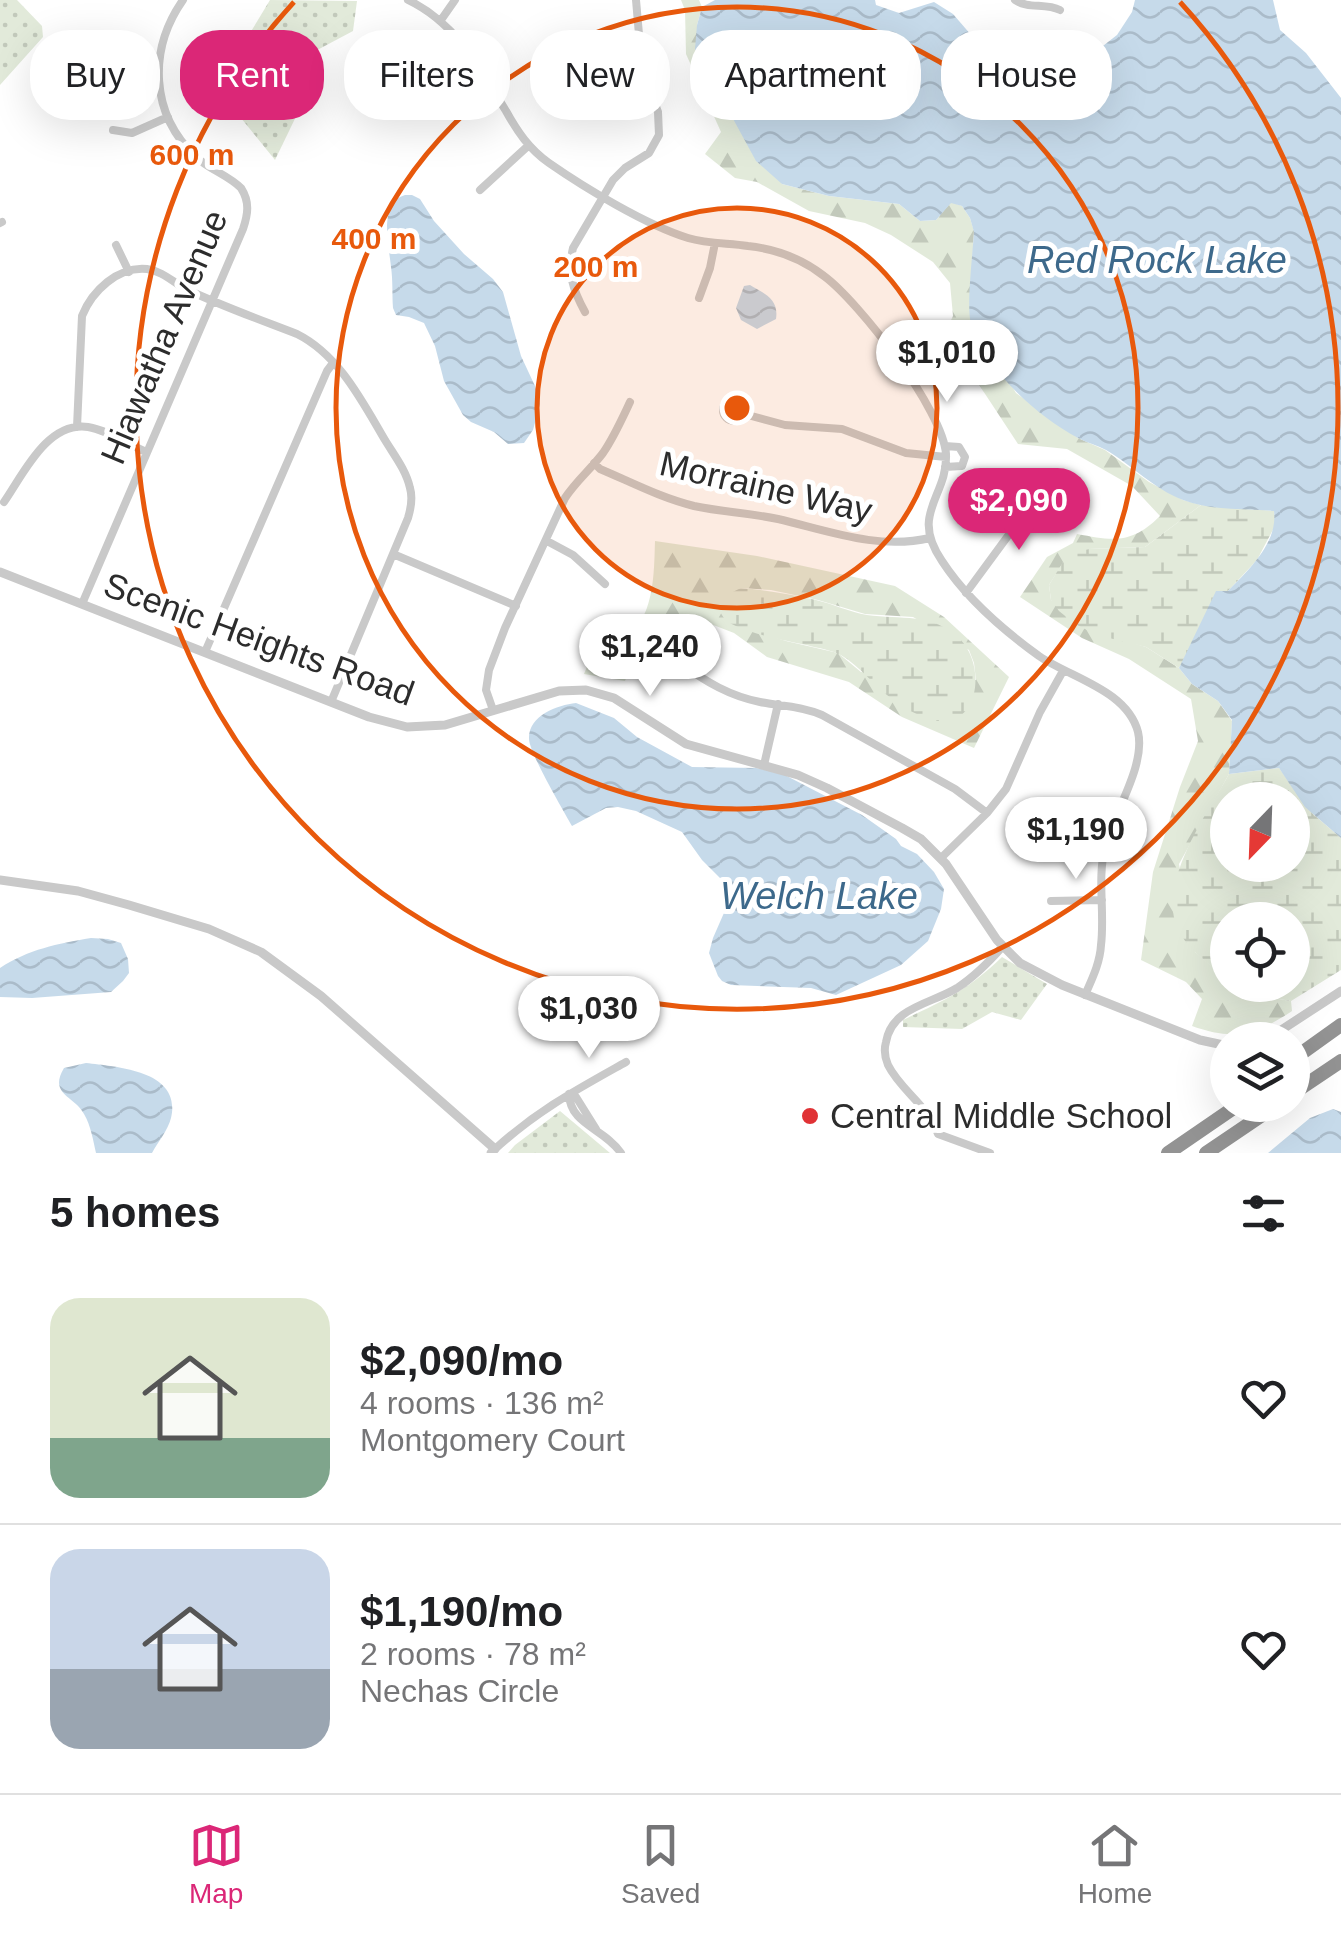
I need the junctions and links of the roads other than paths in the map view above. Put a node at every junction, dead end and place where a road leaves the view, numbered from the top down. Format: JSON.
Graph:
{"nodes":[{"id":1,"x":183,"y":0,"type":"edge"},
{"id":2,"x":408,"y":0,"type":"edge"},
{"id":3,"x":455,"y":0,"type":"edge"},
{"id":4,"x":636,"y":0,"type":"edge"},
{"id":5,"x":1015,"y":0,"type":"edge"},
{"id":6,"x":1060,"y":10,"type":"dead end"},
{"id":7,"x":440,"y":20,"type":"junction"},
{"id":8,"x":451,"y":30,"type":"edge"},
{"id":9,"x":639,"y":30,"type":"edge"},
{"id":10,"x":168,"y":116,"type":"junction"},
{"id":11,"x":510,"y":116,"type":"edge"},
{"id":12,"x":658,"y":120,"type":"edge"},
{"id":13,"x":114,"y":130,"type":"dead end"},
{"id":14,"x":528,"y":145,"type":"junction"},
{"id":15,"x":480,"y":190,"type":"dead end"},
{"id":16,"x":604,"y":197,"type":"junction"},
{"id":17,"x":714,"y":243,"type":"junction"},
{"id":18,"x":116,"y":245,"type":"dead end"},
{"id":19,"x":129,"y":272,"type":"junction"},
{"id":20,"x":699,"y":298,"type":"dead end"},
{"id":21,"x":212,"y":301,"type":"junction"},
{"id":22,"x":876,"y":308,"type":"dead end"},
{"id":23,"x":585,"y":312,"type":"dead end"},
{"id":24,"x":865,"y":317,"type":"junction"},
{"id":25,"x":334,"y":363,"type":"junction"},
{"id":26,"x":630,"y":402,"type":"dead end"},
{"id":27,"x":744,"y":414,"type":"dead end"},
{"id":28,"x":76,"y":427,"type":"junction"},
{"id":29,"x":945,"y":446,"type":"junction"},
{"id":30,"x":146,"y":452,"type":"junction"},
{"id":31,"x":946,"y":462,"type":"junction"},
{"id":32,"x":594,"y":463,"type":"junction"},
{"id":33,"x":4,"y":502,"type":"dead end"},
{"id":34,"x":1072,"y":509,"type":"dead end"},
{"id":35,"x":930,"y":538,"type":"junction"},
{"id":36,"x":547,"y":542,"type":"junction"},
{"id":37,"x":393,"y":554,"type":"junction"},
{"id":38,"x":0,"y":572,"type":"edge"},
{"id":39,"x":606,"y":584,"type":"dead end"},
{"id":40,"x":966,"y":593,"type":"junction"},
{"id":41,"x":82,"y":604,"type":"junction"},
{"id":42,"x":516,"y":606,"type":"junction"},
{"id":43,"x":205,"y":652,"type":"junction"},
{"id":44,"x":682,"y":664,"type":"dead end"},
{"id":45,"x":1063,"y":671,"type":"junction"},
{"id":46,"x":331,"y":702,"type":"junction"},
{"id":47,"x":778,"y":704,"type":"junction"},
{"id":48,"x":493,"y":710,"type":"junction"},
{"id":49,"x":764,"y":764,"type":"junction"},
{"id":50,"x":987,"y":813,"type":"junction"},
{"id":51,"x":941,"y":858,"type":"junction"},
{"id":52,"x":0,"y":880,"type":"edge"},
{"id":53,"x":1102,"y":900,"type":"junction"},
{"id":54,"x":1051,"y":902,"type":"dead end"},
{"id":55,"x":1003,"y":946,"type":"junction"},
{"id":56,"x":1341,"y":991,"type":"edge"},
{"id":57,"x":1085,"y":995,"type":"junction"},
{"id":58,"x":1294,"y":1022,"type":"edge"},
{"id":59,"x":1341,"y":1025,"type":"edge"},
{"id":60,"x":1341,"y":1036,"type":"edge"},
{"id":61,"x":1210,"y":1042,"type":"edge"},
{"id":62,"x":1310,"y":1047,"type":"edge"},
{"id":63,"x":1310,"y":1056,"type":"edge"},
{"id":64,"x":626,"y":1062,"type":"dead end"},
{"id":65,"x":1341,"y":1062,"type":"edge"},
{"id":66,"x":1310,"y":1082,"type":"edge"},
{"id":67,"x":569,"y":1094,"type":"junction"},
{"id":68,"x":1213,"y":1122,"type":"edge"},
{"id":69,"x":1252,"y":1122,"type":"edge"},
{"id":70,"x":493,"y":1151,"type":"edge"},
{"id":71,"x":622,"y":1153,"type":"edge"},
{"id":72,"x":990,"y":1153,"type":"edge"},
{"id":73,"x":1168,"y":1153,"type":"edge"},
{"id":74,"x":1206,"y":1153,"type":"edge"}],
"edges":[{"from":1,"to":10,"type":"street","name":"Hiawatha Avenue"},
{"from":2,"to":7,"type":"street"},
{"from":3,"to":7,"type":"street"},
{"from":4,"to":9,"type":"street"},
{"from":5,"to":6,"type":"street"},
{"from":7,"to":8,"type":"street"},
{"from":10,"to":13,"type":"street"},
{"from":10,"to":21,"type":"street","name":"Hiawatha Avenue"},
{"from":11,"to":14,"type":"street"},
{"from":12,"to":16,"type":"street"},
{"from":14,"to":15,"type":"street"},
{"from":14,"to":16,"type":"street"},
{"from":16,"to":17,"type":"street"},
{"from":16,"to":23,"type":"street"},
{"from":17,"to":20,"type":"street"},
{"from":17,"to":24,"type":"street"},
{"from":18,"to":19,"type":"street"},
{"from":19,"to":21,"type":"street"},
{"from":19,"to":28,"type":"street"},
{"from":21,"to":25,"type":"street"},
{"from":21,"to":30,"type":"street","name":"Hiawatha Avenue"},
{"from":22,"to":24,"type":"street"},
{"from":24,"to":29,"type":"street"},
{"from":25,"to":37,"type":"street"},
{"from":25,"to":43,"type":"street"},
{"from":26,"to":32,"type":"street"},
{"from":27,"to":31,"type":"street"},
{"from":28,"to":30,"type":"street"},
{"from":28,"to":33,"type":"street"},
{"from":29,"to":31,"type":"street"},
{"from":29,"to":31,"type":"street"},
{"from":30,"to":41,"type":"street","name":"Hiawatha Avenue"},
{"from":31,"to":35,"type":"street"},
{"from":32,"to":35,"type":"street","name":"Morraine Way"},
{"from":32,"to":36,"type":"street"},
{"from":34,"to":40,"type":"street"},
{"from":35,"to":40,"type":"street"},
{"from":36,"to":39,"type":"street"},
{"from":36,"to":42,"type":"street"},
{"from":37,"to":42,"type":"street"},
{"from":37,"to":46,"type":"street"},
{"from":38,"to":41,"type":"street","name":"Scenic Heights Road"},
{"from":40,"to":45,"type":"street"},
{"from":41,"to":43,"type":"street","name":"Scenic Heights Road"},
{"from":42,"to":48,"type":"street"},
{"from":43,"to":46,"type":"street","name":"Scenic Heights Road"},
{"from":44,"to":47,"type":"street"},
{"from":45,"to":50,"type":"street"},
{"from":45,"to":53,"type":"street"},
{"from":46,"to":48,"type":"street","name":"Scenic Heights Road"},
{"from":47,"to":49,"type":"street"},
{"from":47,"to":50,"type":"street"},
{"from":48,"to":49,"type":"street","name":"Scenic Heights Road"},
{"from":49,"to":51,"type":"street","name":"Scenic Heights Road"},
{"from":50,"to":51,"type":"street"},
{"from":51,"to":55,"type":"street","name":"Scenic Heights Road"},
{"from":52,"to":70,"type":"street"},
{"from":53,"to":54,"type":"street"},
{"from":53,"to":57,"type":"street"},
{"from":55,"to":57,"type":"street","name":"Scenic Heights Road"},
{"from":55,"to":72,"type":"street"},
{"from":56,"to":58,"type":"street"},
{"from":57,"to":61,"type":"street","name":"Scenic Heights Road"},
{"from":59,"to":62,"type":"highway"},
{"from":60,"to":63,"type":"highway"},
{"from":64,"to":67,"type":"street"},
{"from":65,"to":66,"type":"highway"},
{"from":67,"to":70,"type":"street"},
{"from":67,"to":71,"type":"street"},
{"from":68,"to":73,"type":"highway"},
{"from":69,"to":74,"type":"highway"}]}
